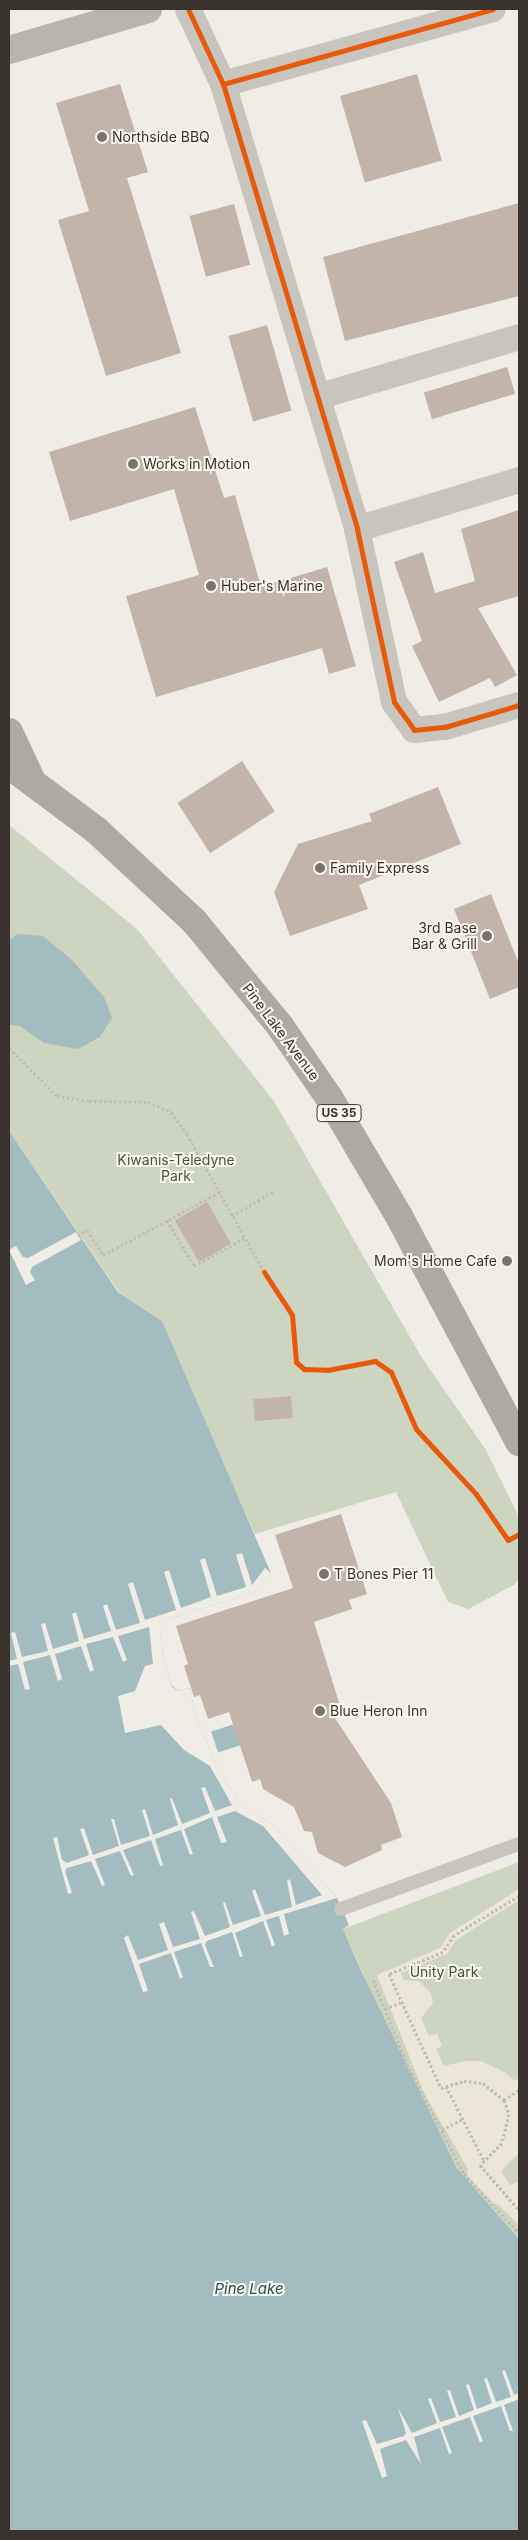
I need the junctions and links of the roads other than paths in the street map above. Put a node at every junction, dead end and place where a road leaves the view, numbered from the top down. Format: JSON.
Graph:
{"nodes":[{"id":1,"x":148,"y":9,"type":"edge"},
{"id":2,"x":188,"y":9,"type":"edge"},
{"id":3,"x":492,"y":9,"type":"edge"},
{"id":4,"x":9,"y":50,"type":"edge"},
{"id":5,"x":223,"y":84,"type":"junction"},
{"id":6,"x":519,"y":337,"type":"edge"},
{"id":7,"x":317,"y":396,"type":"junction"},
{"id":8,"x":519,"y":480,"type":"edge"},
{"id":9,"x":357,"y":529,"type":"junction"},
{"id":10,"x":519,"y":705,"type":"edge"},
{"id":11,"x":9,"y":732,"type":"edge"},
{"id":12,"x":9,"y":765,"type":"edge"},
{"id":13,"x":33,"y":782,"type":"junction"},
{"id":14,"x":519,"y":1442,"type":"edge"},
{"id":15,"x":519,"y":1844,"type":"edge"},
{"id":16,"x":342,"y":1910,"type":"dead end"}],
"edges":[{"from":1,"to":4,"type":"street"},
{"from":2,"to":5,"type":"street"},
{"from":3,"to":5,"type":"street"},
{"from":5,"to":7,"type":"street"},
{"from":6,"to":7,"type":"street"},
{"from":7,"to":9,"type":"street"},
{"from":8,"to":9,"type":"street"},
{"from":9,"to":10,"type":"street"},
{"from":11,"to":13,"type":"main road"},
{"from":12,"to":13,"type":"main road","name":"Pine Lake Avenue","number":"US 35"},
{"from":13,"to":14,"type":"main road","name":"Pine Lake Avenue","number":"US 35"},
{"from":15,"to":16,"type":"lane"}]}
